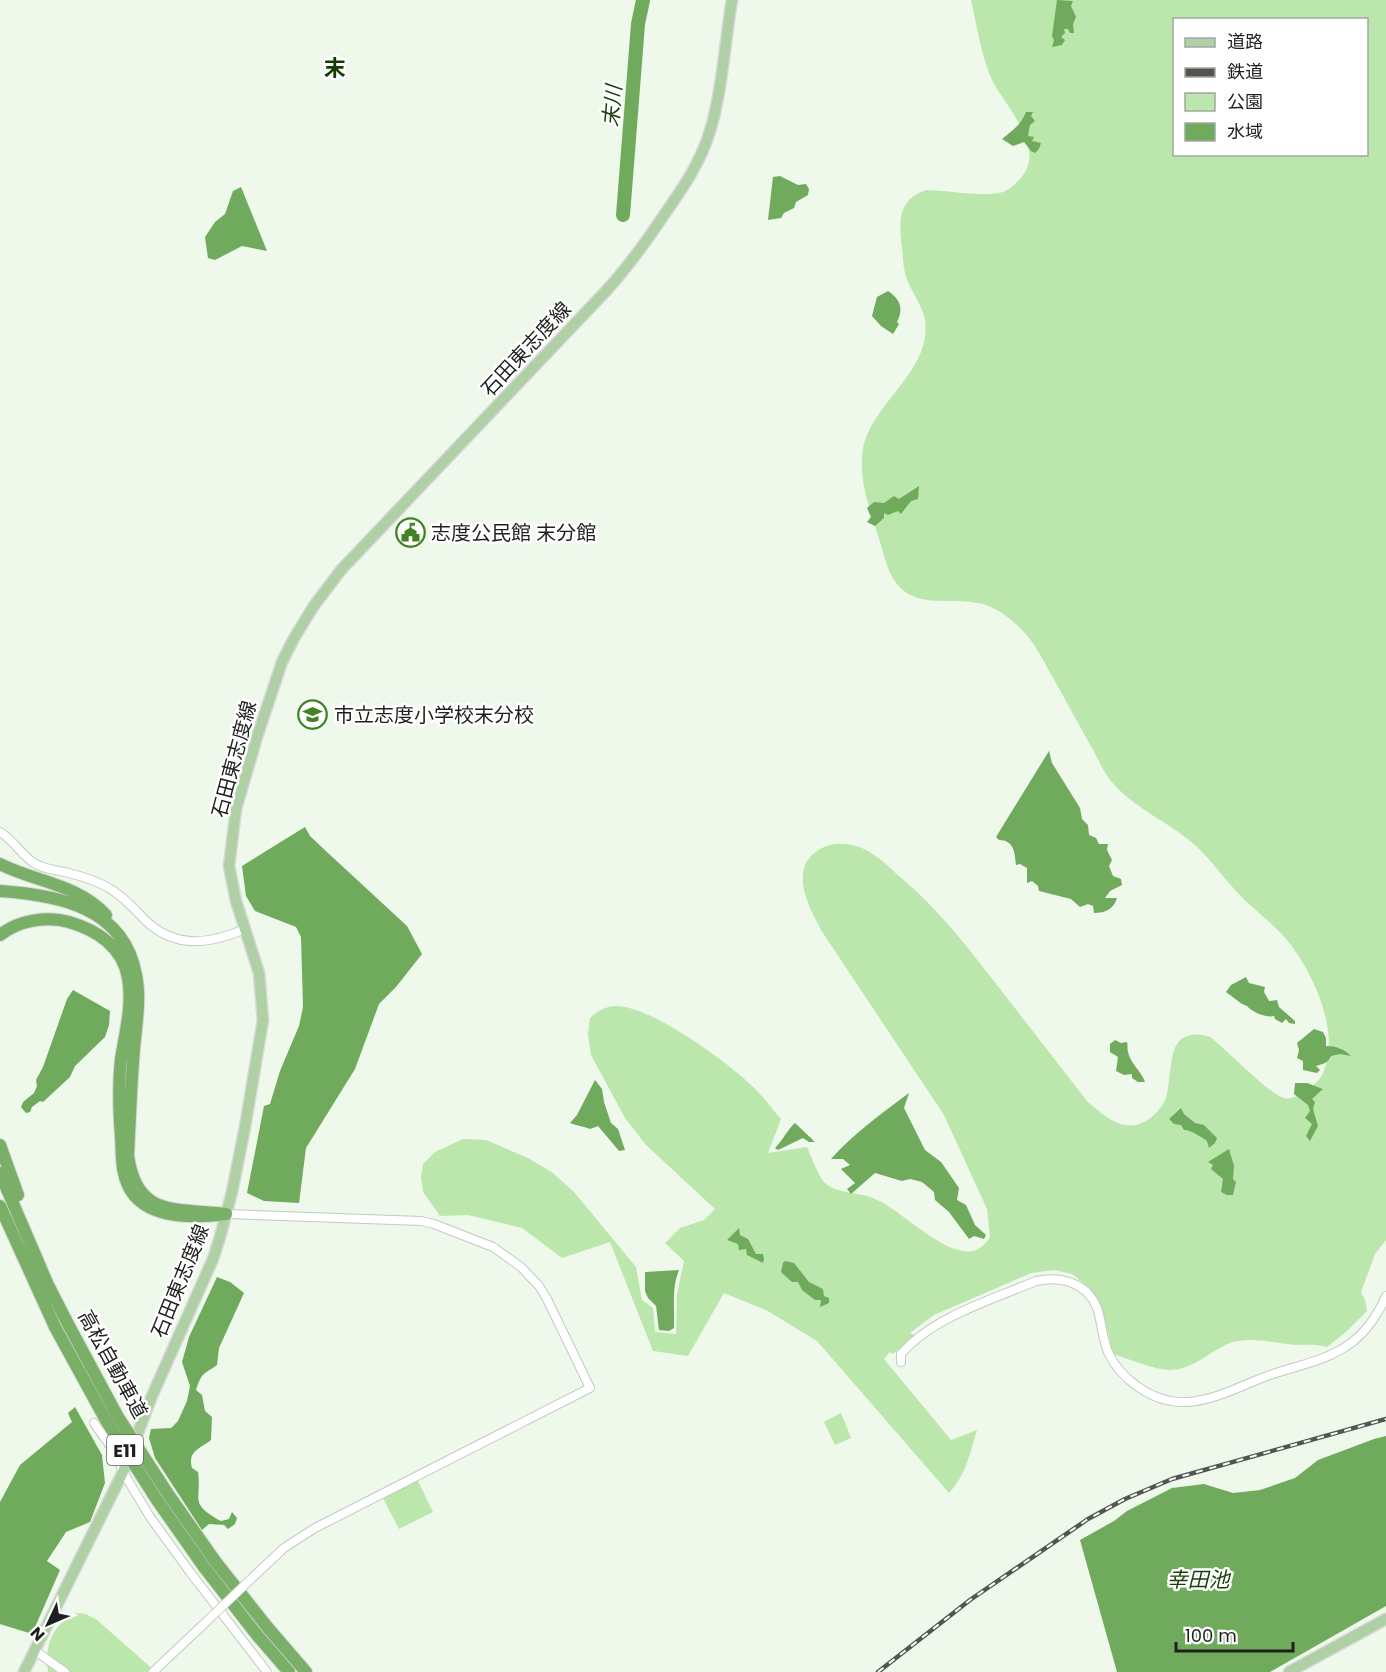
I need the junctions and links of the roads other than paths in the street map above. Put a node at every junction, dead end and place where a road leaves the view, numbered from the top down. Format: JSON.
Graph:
{"nodes":[{"id":1,"x":732,"y":0,"type":"edge"},
{"id":2,"x":0,"y":832,"type":"edge"},
{"id":3,"x":0,"y":864,"type":"edge"},
{"id":4,"x":0,"y":891,"type":"edge"},
{"id":5,"x":0,"y":899,"type":"edge"},
{"id":6,"x":245,"y":929,"type":"junction"},
{"id":7,"x":0,"y":935,"type":"edge"},
{"id":8,"x":117,"y":940,"type":"junction"},
{"id":9,"x":0,"y":1145,"type":"edge"},
{"id":10,"x":0,"y":1173,"type":"edge"},
{"id":11,"x":0,"y":1206,"type":"edge"},
{"id":12,"x":226,"y":1214,"type":"junction"},
{"id":13,"x":0,"y":1223,"type":"edge"},
{"id":14,"x":48,"y":1285,"type":"junction"},
{"id":15,"x":1386,"y":1296,"type":"edge"},
{"id":16,"x":48,"y":1314,"type":"junction"},
{"id":17,"x":901,"y":1362,"type":"dead end"},
{"id":18,"x":94,"y":1423,"type":"dead end"},
{"id":19,"x":123,"y":1472,"type":"junction"},
{"id":20,"x":210,"y":1564,"type":"junction"},
{"id":21,"x":1386,"y":1619,"type":"edge"},
{"id":22,"x":34,"y":1650,"type":"junction"},
{"id":23,"x":24,"y":1672,"type":"edge"},
{"id":24,"x":65,"y":1672,"type":"edge"},
{"id":25,"x":153,"y":1672,"type":"edge"},
{"id":26,"x":267,"y":1672,"type":"edge"},
{"id":27,"x":289,"y":1672,"type":"edge"},
{"id":28,"x":306,"y":1672,"type":"edge"},
{"id":29,"x":1289,"y":1672,"type":"edge"}],
"edges":[{"from":1,"to":6,"type":"main road","name":"石田東志度線"},
{"from":2,"to":6,"type":"street"},
{"from":3,"to":8,"type":"highway"},
{"from":4,"to":8,"type":"highway"},
{"from":5,"to":8,"type":"highway"},
{"from":6,"to":12,"type":"main road","name":"石田東志度線"},
{"from":7,"to":8,"type":"highway"},
{"from":8,"to":12,"type":"highway"},
{"from":9,"to":14,"type":"highway"},
{"from":10,"to":14,"type":"highway","name":"高松自動車道","number":"E11"},
{"from":11,"to":16,"type":"highway","name":"高松自動車道","number":"E11"},
{"from":12,"to":19,"type":"main road","name":"石田東志度線"},
{"from":12,"to":25,"type":"street","bridge":true},
{"from":13,"to":16,"type":"highway"},
{"from":14,"to":20,"type":"highway","name":"高松自動車道","number":"E11","bridge":true},
{"from":15,"to":17,"type":"street"},
{"from":16,"to":20,"type":"highway","name":"高松自動車道","number":"E11","bridge":true},
{"from":18,"to":19,"type":"street"},
{"from":19,"to":22,"type":"main road","name":"石田東志度線"},
{"from":19,"to":26,"type":"street"},
{"from":20,"to":27,"type":"highway","name":"高松自動車道","number":"E11"},
{"from":20,"to":28,"type":"highway","name":"高松自動車道","number":"E11"},
{"from":21,"to":29,"type":"main road"},
{"from":22,"to":23,"type":"main road","name":"石田東志度線"},
{"from":22,"to":24,"type":"street"}]}
